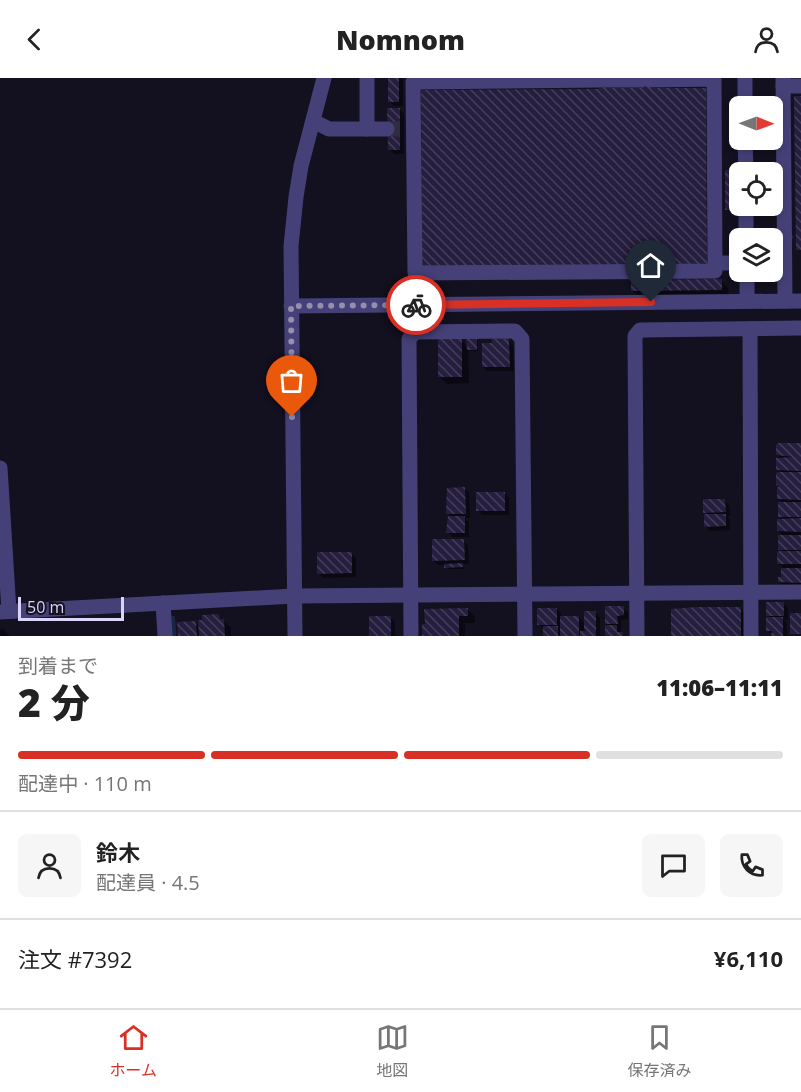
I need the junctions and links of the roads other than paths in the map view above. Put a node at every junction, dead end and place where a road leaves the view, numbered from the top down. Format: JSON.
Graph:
{"nodes":[{"id":1,"x":324,"y":78,"type":"edge"},
{"id":2,"x":367,"y":78,"type":"edge"},
{"id":3,"x":745,"y":78,"type":"edge"},
{"id":4,"x":541,"y":79,"type":"edge"},
{"id":5,"x":570,"y":79,"type":"edge"},
{"id":6,"x":783,"y":82,"type":"edge"},
{"id":7,"x":801,"y":86,"type":"edge"},
{"id":8,"x":745,"y":96,"type":"edge"},
{"id":9,"x":313,"y":122,"type":"junction"},
{"id":10,"x":367,"y":129,"type":"junction"},
{"id":11,"x":400,"y":129,"type":"junction"},
{"id":12,"x":780,"y":150,"type":"edge"},
{"id":13,"x":784,"y":237,"type":"joint"},
{"id":14,"x":729,"y":262,"type":"edge"},
{"id":15,"x":715,"y":263,"type":"junction"},
{"id":16,"x":785,"y":268,"type":"junction"},
{"id":17,"x":801,"y":268,"type":"edge"},
{"id":18,"x":747,"y":282,"type":"edge"},
{"id":19,"x":747,"y":301,"type":"junction"},
{"id":20,"x":785,"y":301,"type":"junction"},
{"id":21,"x":801,"y":301,"type":"edge"},
{"id":22,"x":291,"y":306,"type":"junction"},
{"id":23,"x":801,"y":328,"type":"edge"},
{"id":24,"x":750,"y":329,"type":"junction"},
{"id":25,"x":0,"y":468,"type":"edge"},
{"id":26,"x":751,"y":592,"type":"junction"},
{"id":27,"x":801,"y":592,"type":"edge"},
{"id":28,"x":638,"y":593,"type":"junction"},
{"id":29,"x":525,"y":594,"type":"junction"},
{"id":30,"x":411,"y":595,"type":"junction"},
{"id":31,"x":294,"y":596,"type":"junction"},
{"id":32,"x":163,"y":603,"type":"junction"},
{"id":33,"x":4,"y":611,"type":"edge"},
{"id":34,"x":165,"y":636,"type":"edge"},
{"id":35,"x":295,"y":636,"type":"edge"},
{"id":36,"x":411,"y":636,"type":"edge"},
{"id":37,"x":525,"y":636,"type":"edge"},
{"id":38,"x":637,"y":636,"type":"edge"},
{"id":39,"x":751,"y":636,"type":"edge"}],
"edges":[{"from":1,"to":9,"type":"street"},
{"from":2,"to":10,"type":"street"},
{"from":3,"to":8,"type":"street"},
{"from":4,"to":5,"type":"street"},
{"from":4,"to":11,"type":"street"},
{"from":5,"to":15,"type":"street"},
{"from":6,"to":7,"type":"street"},
{"from":9,"to":10,"type":"street"},
{"from":9,"to":22,"type":"street"},
{"from":10,"to":11,"type":"street"},
{"from":11,"to":15,"type":"street"},
{"from":12,"to":13,"type":"street"},
{"from":13,"to":16,"type":"street"},
{"from":14,"to":15,"type":"street"},
{"from":16,"to":17,"type":"street"},
{"from":16,"to":20,"type":"street"},
{"from":18,"to":19,"type":"street"},
{"from":19,"to":20,"type":"street"},
{"from":19,"to":22,"type":"street"},
{"from":20,"to":21,"type":"street"},
{"from":22,"to":31,"type":"street"},
{"from":23,"to":24,"type":"street"},
{"from":24,"to":26,"type":"street"},
{"from":24,"to":28,"type":"street"},
{"from":25,"to":33,"type":"street"},
{"from":26,"to":27,"type":"street"},
{"from":26,"to":28,"type":"street"},
{"from":26,"to":39,"type":"street"},
{"from":28,"to":29,"type":"street"},
{"from":28,"to":38,"type":"street"},
{"from":29,"to":30,"type":"street"},
{"from":29,"to":30,"type":"street"},
{"from":29,"to":37,"type":"street"},
{"from":30,"to":31,"type":"street"},
{"from":30,"to":36,"type":"street"},
{"from":31,"to":32,"type":"street"},
{"from":31,"to":35,"type":"street"},
{"from":32,"to":33,"type":"street"},
{"from":32,"to":34,"type":"street"}]}
